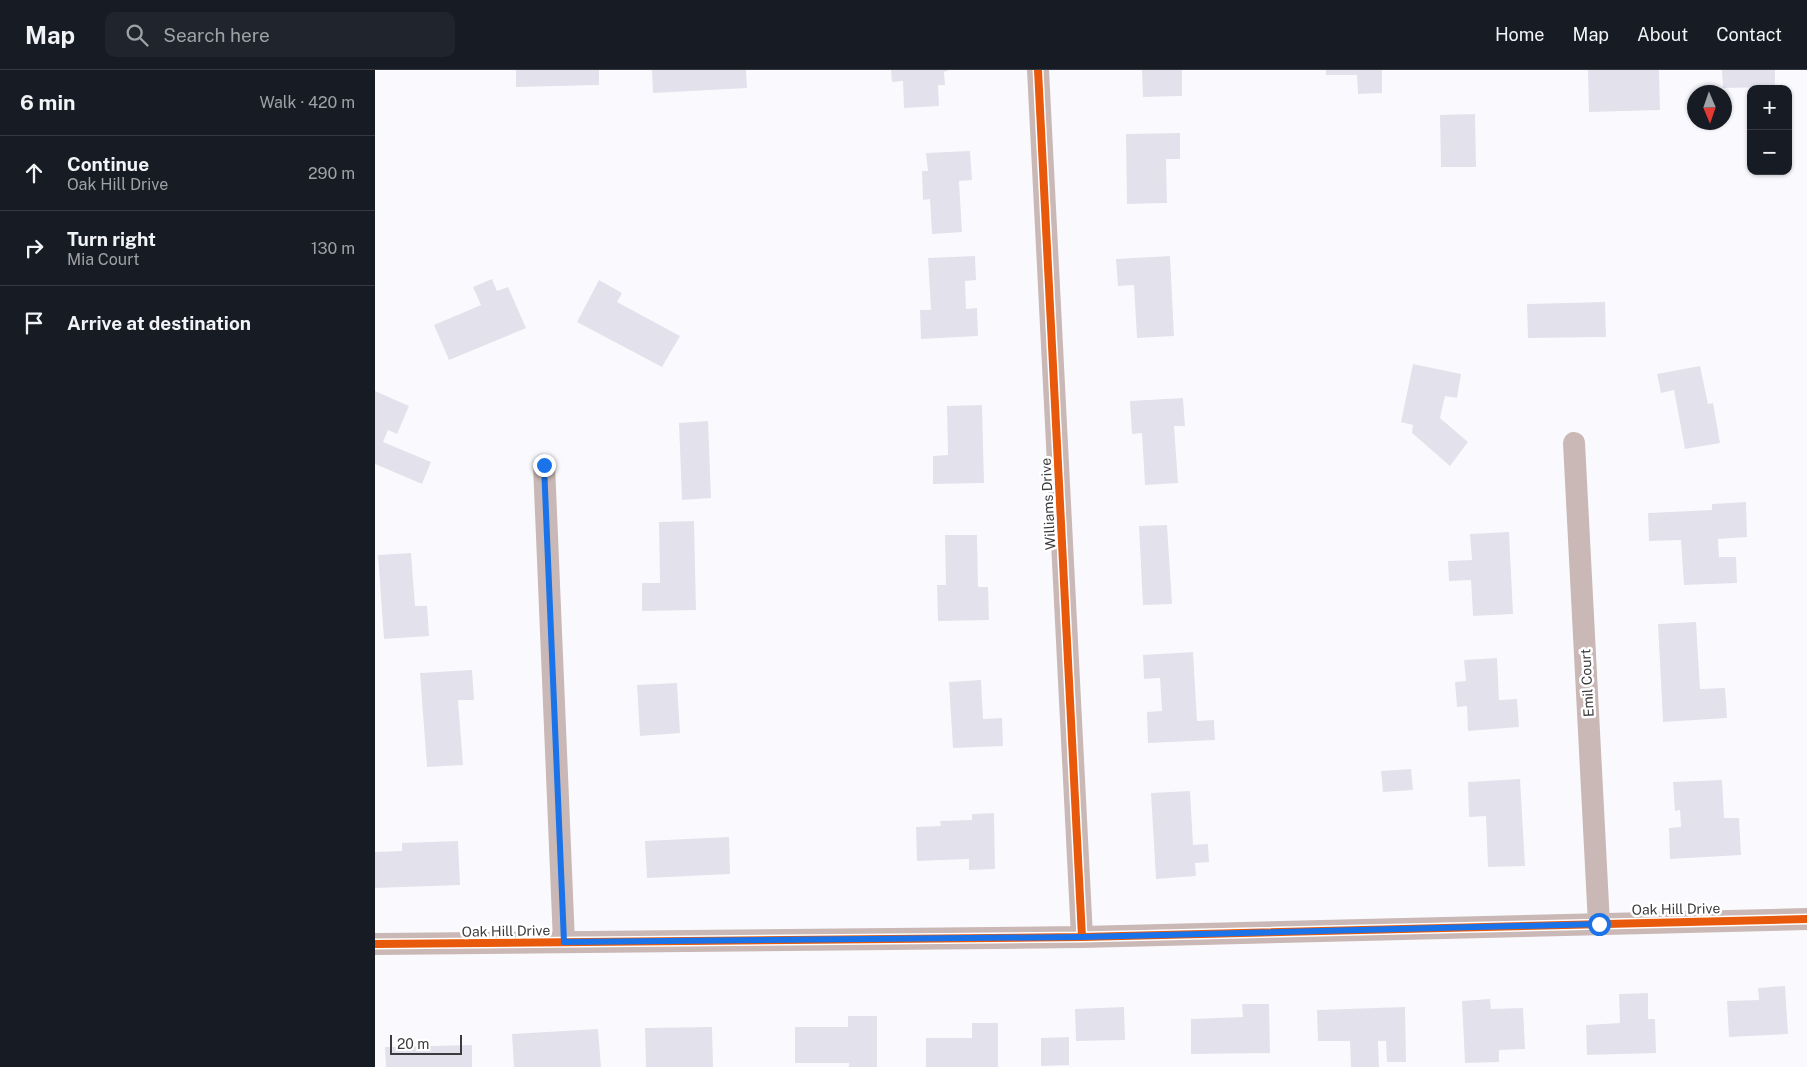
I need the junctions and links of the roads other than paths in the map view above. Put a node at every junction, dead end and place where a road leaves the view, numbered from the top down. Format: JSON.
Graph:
{"nodes":[{"id":1,"x":1038,"y":70,"type":"edge"},
{"id":2,"x":1574,"y":443,"type":"dead end"},
{"id":3,"x":544,"y":465,"type":"dead end"},
{"id":4,"x":1807,"y":919,"type":"edge"},
{"id":5,"x":1599,"y":924,"type":"junction"},
{"id":6,"x":1082,"y":937,"type":"junction"},
{"id":7,"x":564,"y":942,"type":"junction"},
{"id":8,"x":375,"y":944,"type":"edge"}],
"edges":[{"from":1,"to":6,"type":"street","name":"Williams Drive"},
{"from":2,"to":5,"type":"street","name":"Emil Court"},
{"from":3,"to":7,"type":"street"},
{"from":4,"to":5,"type":"street","name":"Oak Hill Drive"},
{"from":5,"to":6,"type":"street","name":"Oak Hill Drive"},
{"from":6,"to":7,"type":"street","name":"Oak Hill Drive"},
{"from":7,"to":8,"type":"street","name":"Oak Hill Drive"}]}
